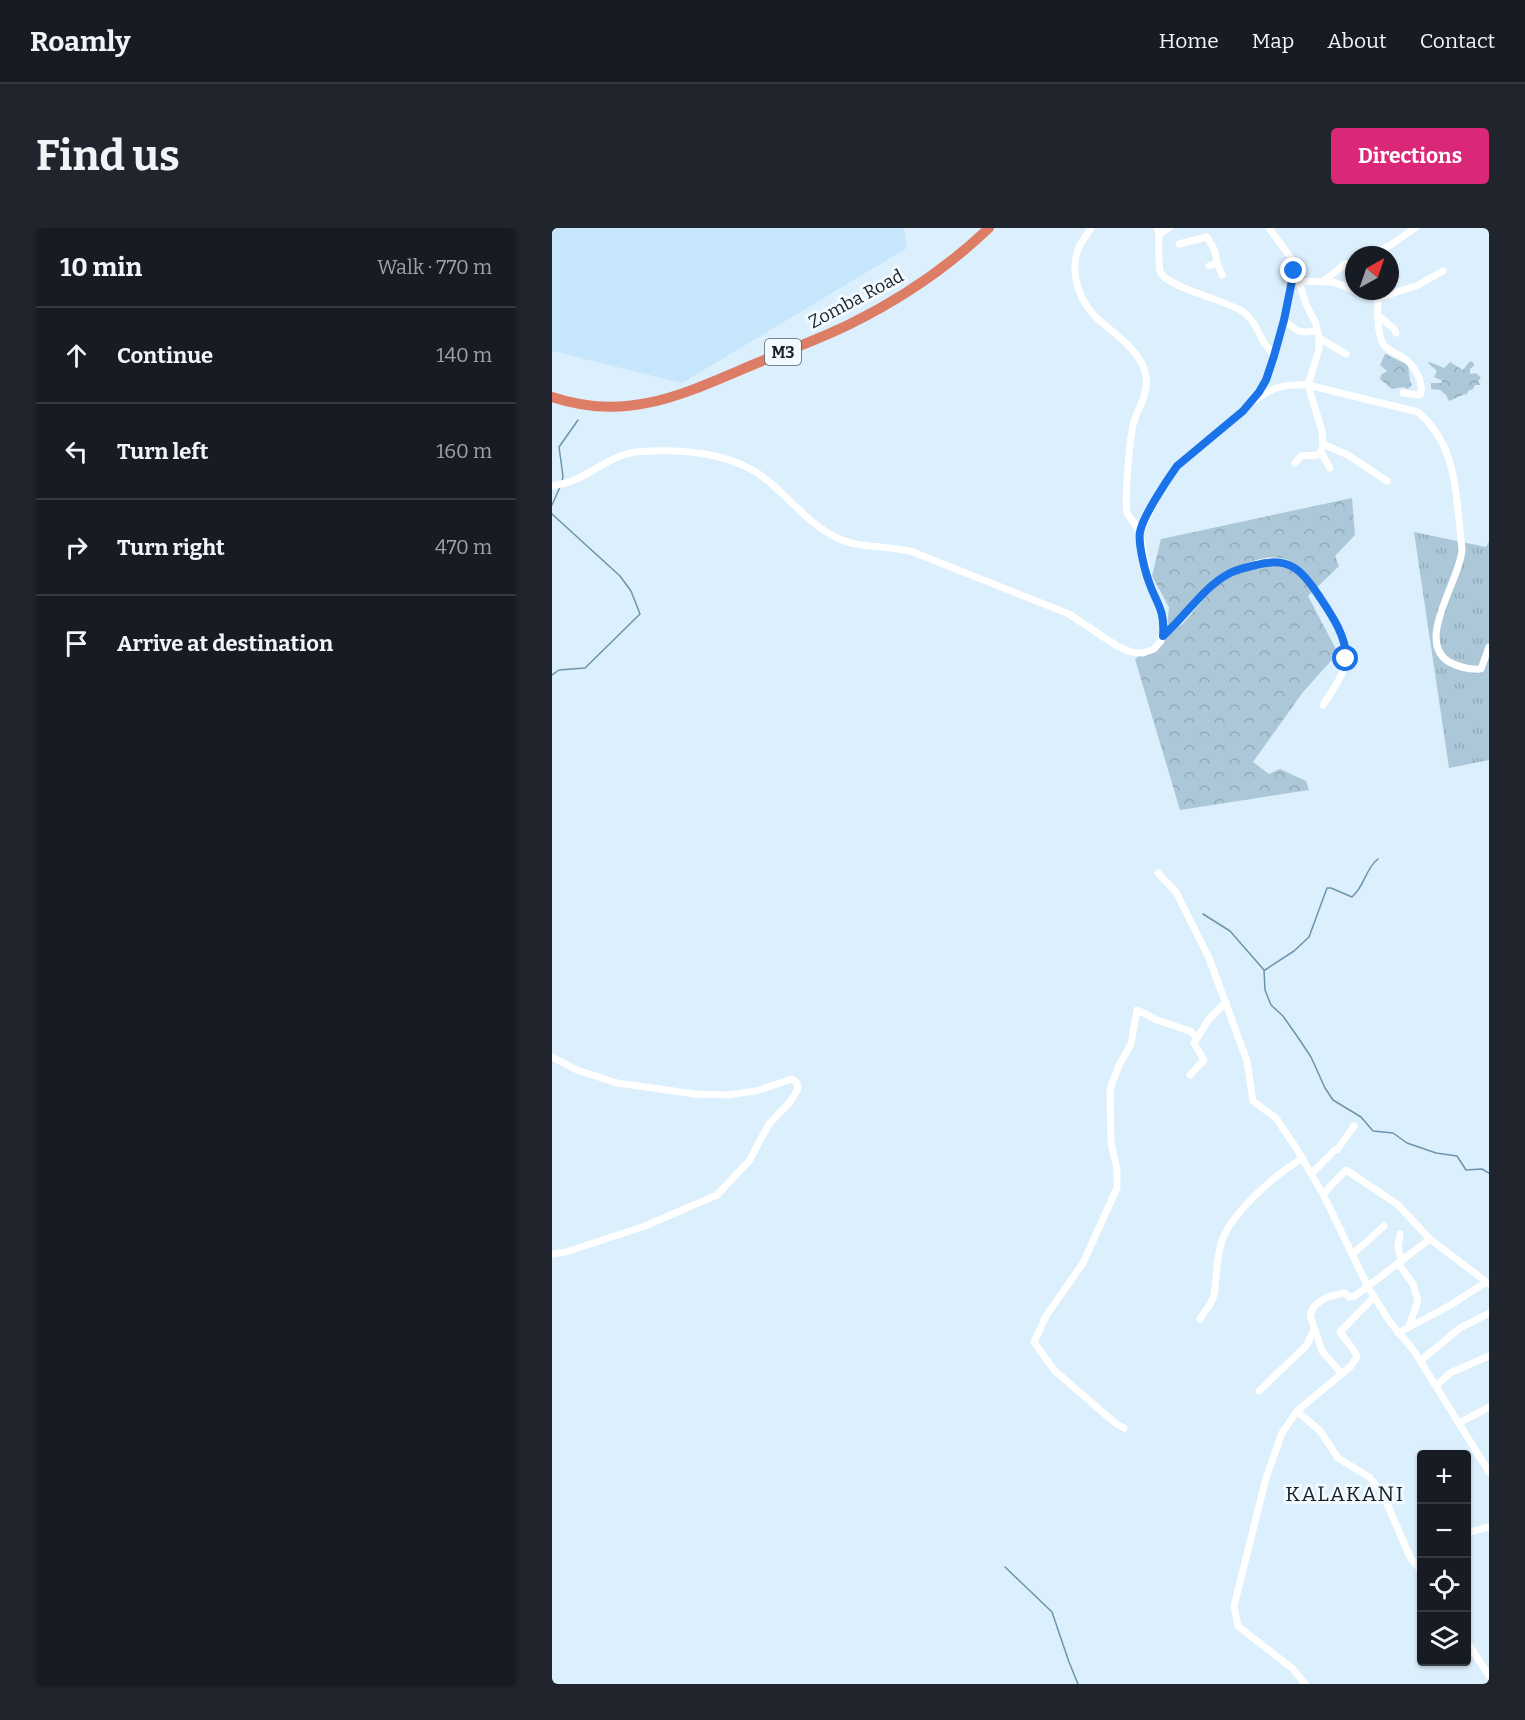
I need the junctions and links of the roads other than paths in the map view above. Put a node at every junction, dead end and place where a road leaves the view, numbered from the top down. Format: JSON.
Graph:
{"nodes":[{"id":1,"x":988,"y":228,"type":"edge"},
{"id":2,"x":1091,"y":228,"type":"edge"},
{"id":3,"x":1169,"y":228,"type":"edge"},
{"id":4,"x":1201,"y":228,"type":"edge"},
{"id":5,"x":1269,"y":228,"type":"edge"},
{"id":6,"x":1415,"y":228,"type":"edge"},
{"id":7,"x":1158,"y":231,"type":"edge"},
{"id":8,"x":1207,"y":237,"type":"junction"},
{"id":9,"x":1179,"y":244,"type":"dead end"},
{"id":10,"x":1388,"y":246,"type":"edge"},
{"id":11,"x":1345,"y":264,"type":"edge"},
{"id":12,"x":1443,"y":272,"type":"dead end"},
{"id":13,"x":1222,"y":275,"type":"dead end"},
{"id":14,"x":1324,"y":280,"type":"junction"},
{"id":15,"x":1297,"y":281,"type":"junction"},
{"id":16,"x":1345,"y":287,"type":"edge"},
{"id":17,"x":1399,"y":291,"type":"edge"},
{"id":18,"x":1378,"y":300,"type":"edge"},
{"id":19,"x":1377,"y":315,"type":"junction"},
{"id":20,"x":1284,"y":320,"type":"junction"},
{"id":21,"x":1317,"y":330,"type":"junction"},
{"id":22,"x":1396,"y":333,"type":"dead end"},
{"id":23,"x":1319,"y":338,"type":"junction"},
{"id":24,"x":1346,"y":354,"type":"dead end"},
{"id":25,"x":1274,"y":356,"type":"junction"},
{"id":26,"x":1308,"y":385,"type":"junction"},
{"id":27,"x":1403,"y":393,"type":"dead end"},
{"id":28,"x":552,"y":397,"type":"edge"},
{"id":29,"x":1248,"y":405,"type":"junction"},
{"id":30,"x":1322,"y":448,"type":"junction"},
{"id":31,"x":1295,"y":464,"type":"dead end"},
{"id":32,"x":1330,"y":468,"type":"dead end"},
{"id":33,"x":1387,"y":481,"type":"dead end"},
{"id":34,"x":552,"y":486,"type":"edge"},
{"id":35,"x":1140,"y":532,"type":"junction"},
{"id":36,"x":1163,"y":636,"type":"junction"},
{"id":37,"x":1489,"y":647,"type":"edge"},
{"id":38,"x":1485,"y":667,"type":"edge"},
{"id":39,"x":1323,"y":705,"type":"dead end"},
{"id":40,"x":1158,"y":873,"type":"dead end"},
{"id":41,"x":1226,"y":1002,"type":"junction"},
{"id":42,"x":1197,"y":1036,"type":"junction"},
{"id":43,"x":552,"y":1057,"type":"edge"},
{"id":44,"x":1190,"y":1075,"type":"dead end"},
{"id":45,"x":1354,"y":1126,"type":"dead end"},
{"id":46,"x":1303,"y":1158,"type":"junction"},
{"id":47,"x":1312,"y":1173,"type":"junction"},
{"id":48,"x":1323,"y":1194,"type":"junction"},
{"id":49,"x":1384,"y":1226,"type":"dead end"},
{"id":50,"x":1400,"y":1234,"type":"dead end"},
{"id":51,"x":1430,"y":1239,"type":"junction"},
{"id":52,"x":552,"y":1254,"type":"edge"},
{"id":53,"x":1353,"y":1254,"type":"junction"},
{"id":54,"x":1400,"y":1262,"type":"junction"},
{"id":55,"x":1487,"y":1283,"type":"edge"},
{"id":56,"x":1368,"y":1287,"type":"junction"},
{"id":57,"x":1374,"y":1297,"type":"junction"},
{"id":58,"x":1489,"y":1313,"type":"edge"},
{"id":59,"x":1200,"y":1319,"type":"dead end"},
{"id":60,"x":1409,"y":1326,"type":"junction"},
{"id":61,"x":1314,"y":1329,"type":"junction"},
{"id":62,"x":1398,"y":1333,"type":"junction"},
{"id":63,"x":1489,"y":1356,"type":"edge"},
{"id":64,"x":1420,"y":1361,"type":"junction"},
{"id":65,"x":1341,"y":1373,"type":"junction"},
{"id":66,"x":1436,"y":1386,"type":"junction"},
{"id":67,"x":1260,"y":1391,"type":"dead end"},
{"id":68,"x":1489,"y":1407,"type":"edge"},
{"id":69,"x":1297,"y":1411,"type":"junction"},
{"id":70,"x":1458,"y":1423,"type":"junction"},
{"id":71,"x":1124,"y":1428,"type":"dead end"},
{"id":72,"x":1486,"y":1460,"type":"edge"},
{"id":73,"x":1489,"y":1472,"type":"edge"},
{"id":74,"x":1489,"y":1527,"type":"edge"},
{"id":75,"x":1471,"y":1532,"type":"edge"},
{"id":76,"x":1417,"y":1566,"type":"edge"},
{"id":77,"x":1471,"y":1647,"type":"edge"},
{"id":78,"x":1489,"y":1676,"type":"edge"},
{"id":79,"x":1305,"y":1684,"type":"edge"}],
"edges":[{"from":1,"to":28,"type":"highway","name":"Zomba Road","number":"M3"},
{"from":2,"to":35,"type":"street"},
{"from":3,"to":7,"type":"street"},
{"from":4,"to":8,"type":"street"},
{"from":5,"to":15,"type":"street"},
{"from":6,"to":10,"type":"street"},
{"from":7,"to":25,"type":"street"},
{"from":8,"to":9,"type":"street"},
{"from":8,"to":13,"type":"street"},
{"from":11,"to":14,"type":"street"},
{"from":12,"to":17,"type":"street"},
{"from":14,"to":15,"type":"street"},
{"from":14,"to":16,"type":"street"},
{"from":15,"to":20,"type":"street"},
{"from":15,"to":21,"type":"street"},
{"from":18,"to":19,"type":"street"},
{"from":19,"to":22,"type":"street"},
{"from":19,"to":27,"type":"street"},
{"from":20,"to":21,"type":"street"},
{"from":20,"to":25,"type":"street"},
{"from":21,"to":23,"type":"street"},
{"from":23,"to":24,"type":"street"},
{"from":23,"to":26,"type":"street"},
{"from":25,"to":29,"type":"street"},
{"from":26,"to":29,"type":"street"},
{"from":26,"to":30,"type":"street"},
{"from":26,"to":38,"type":"street"},
{"from":29,"to":35,"type":"street"},
{"from":30,"to":31,"type":"street"},
{"from":30,"to":32,"type":"street"},
{"from":30,"to":33,"type":"street"},
{"from":34,"to":36,"type":"street"},
{"from":35,"to":36,"type":"street"},
{"from":36,"to":39,"type":"street"},
{"from":37,"to":38,"type":"street"},
{"from":40,"to":41,"type":"street"},
{"from":41,"to":42,"type":"street"},
{"from":41,"to":46,"type":"street"},
{"from":42,"to":44,"type":"street"},
{"from":42,"to":71,"type":"street"},
{"from":43,"to":52,"type":"street"},
{"from":45,"to":47,"type":"street"},
{"from":46,"to":47,"type":"street"},
{"from":46,"to":59,"type":"street"},
{"from":47,"to":48,"type":"street"},
{"from":48,"to":51,"type":"street"},
{"from":48,"to":53,"type":"street"},
{"from":49,"to":53,"type":"street"},
{"from":50,"to":54,"type":"street"},
{"from":51,"to":54,"type":"street"},
{"from":51,"to":55,"type":"street"},
{"from":53,"to":56,"type":"street"},
{"from":54,"to":56,"type":"street"},
{"from":54,"to":60,"type":"street"},
{"from":55,"to":60,"type":"street"},
{"from":56,"to":57,"type":"street"},
{"from":56,"to":61,"type":"street"},
{"from":57,"to":62,"type":"street"},
{"from":57,"to":65,"type":"street"},
{"from":58,"to":64,"type":"street"},
{"from":60,"to":62,"type":"street"},
{"from":61,"to":65,"type":"street"},
{"from":61,"to":67,"type":"street"},
{"from":62,"to":64,"type":"street"},
{"from":63,"to":66,"type":"street"},
{"from":64,"to":66,"type":"street"},
{"from":65,"to":69,"type":"street"},
{"from":66,"to":70,"type":"street"},
{"from":68,"to":70,"type":"street"},
{"from":69,"to":76,"type":"street"},
{"from":69,"to":79,"type":"street"},
{"from":70,"to":72,"type":"street"},
{"from":72,"to":73,"type":"street"},
{"from":74,"to":75,"type":"street"},
{"from":77,"to":78,"type":"street"}]}
